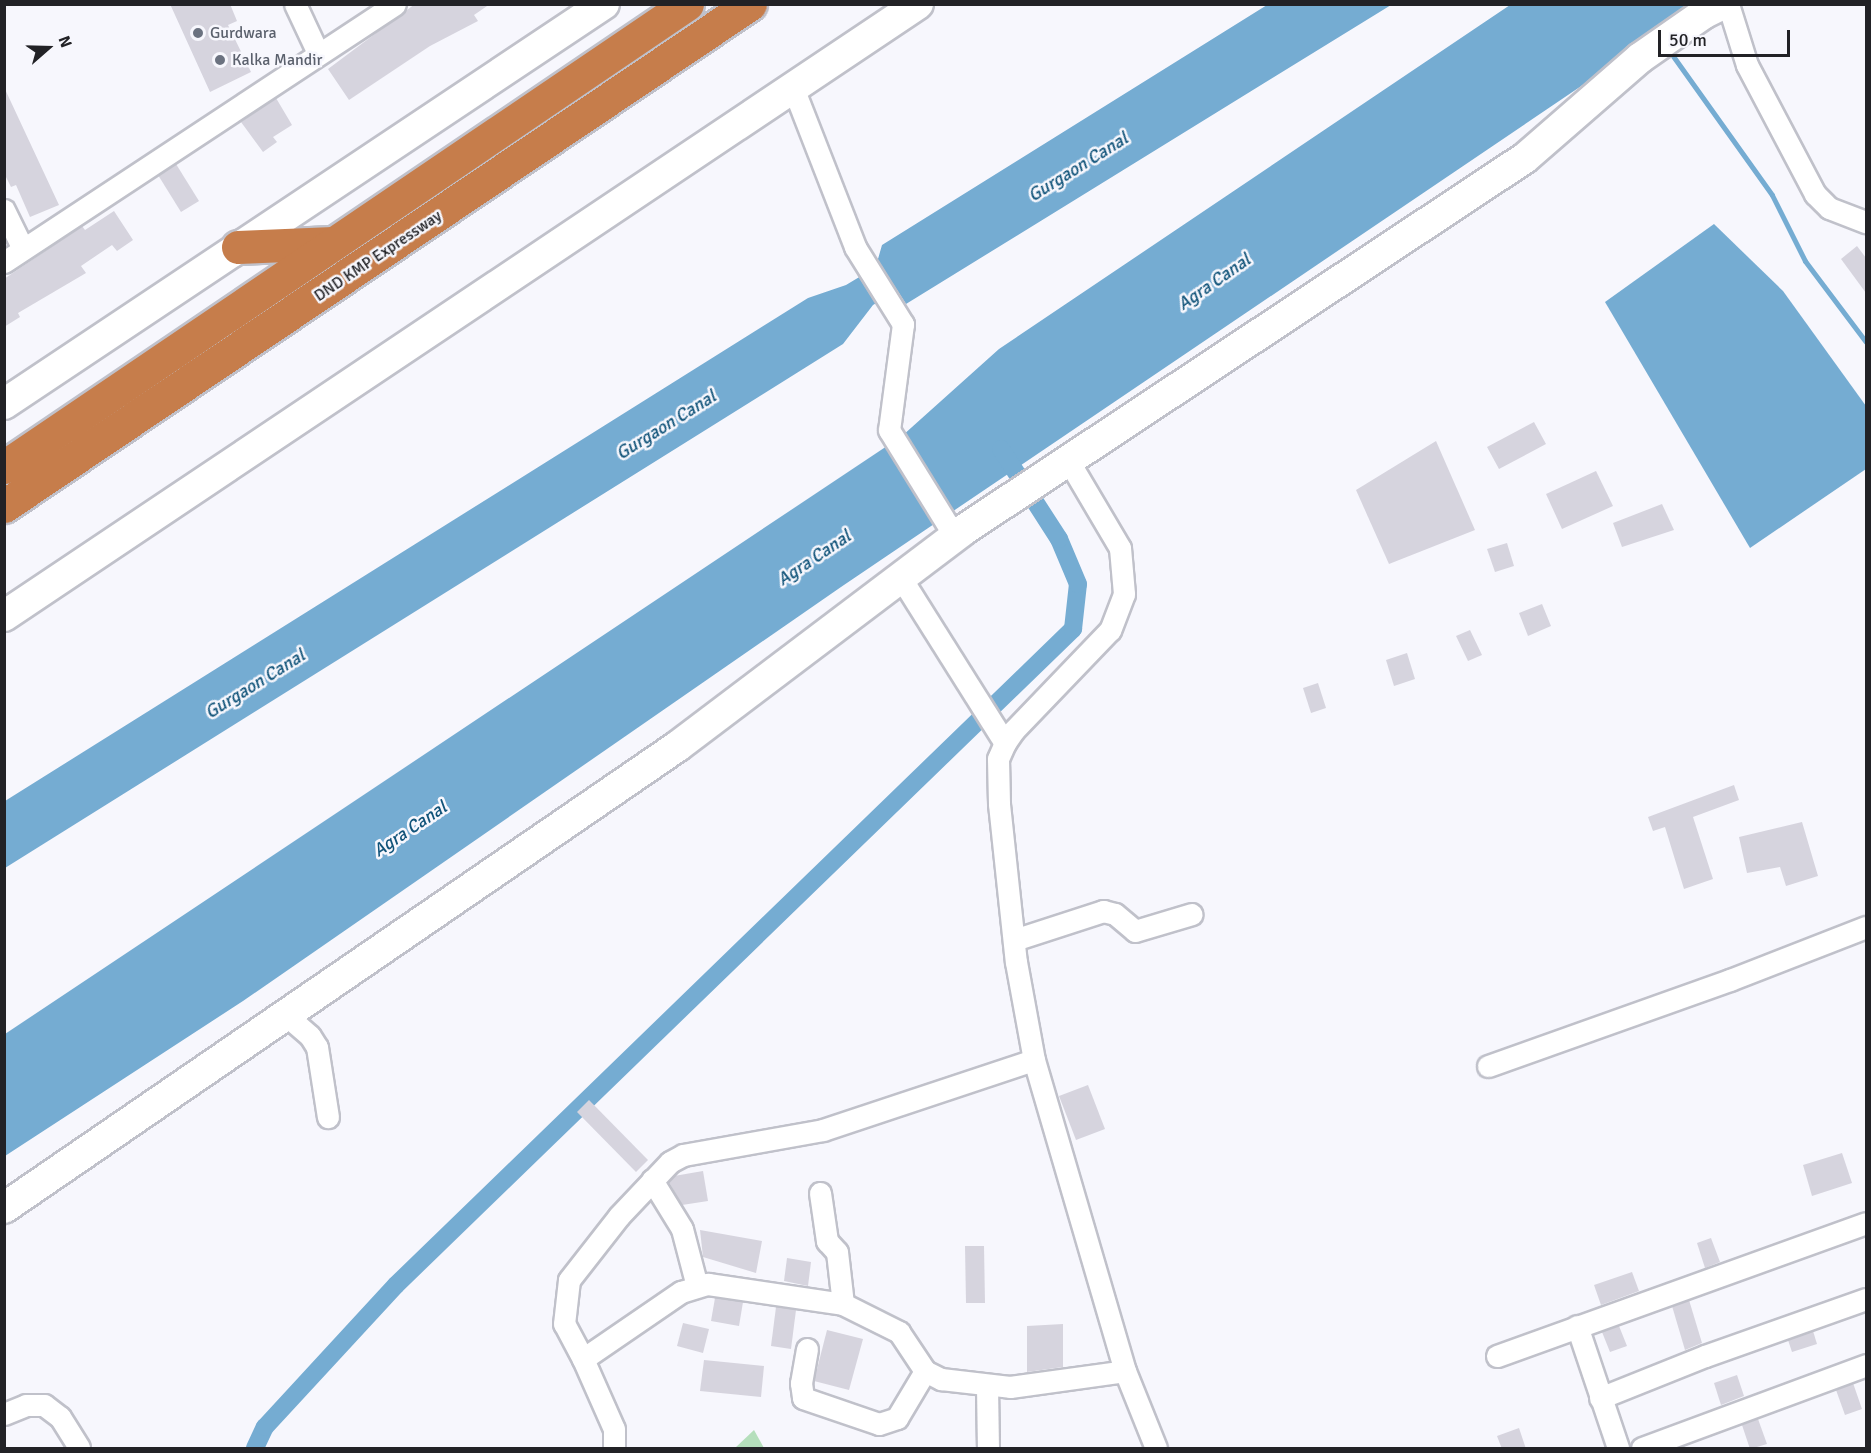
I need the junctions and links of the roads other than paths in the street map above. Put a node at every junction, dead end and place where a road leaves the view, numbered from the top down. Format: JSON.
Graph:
{"nodes":[{"id":1,"x":295,"y":4,"type":"edge"},
{"id":2,"x":395,"y":4,"type":"edge"},
{"id":3,"x":604,"y":4,"type":"edge"},
{"id":4,"x":687,"y":4,"type":"edge"},
{"id":5,"x":750,"y":4,"type":"edge"},
{"id":6,"x":918,"y":4,"type":"edge"},
{"id":7,"x":1718,"y":8,"type":"edge"},
{"id":8,"x":318,"y":53,"type":"junction"},
{"id":9,"x":792,"y":86,"type":"junction"},
{"id":10,"x":4,"y":210,"type":"edge"},
{"id":11,"x":1866,"y":222,"type":"edge"},
{"id":12,"x":333,"y":243,"type":"junction"},
{"id":13,"x":238,"y":247,"type":"junction"},
{"id":14,"x":23,"y":249,"type":"junction"},
{"id":15,"x":4,"y":262,"type":"edge"},
{"id":16,"x":4,"y":404,"type":"edge"},
{"id":17,"x":1068,"y":460,"type":"junction"},
{"id":18,"x":4,"y":467,"type":"edge"},
{"id":19,"x":4,"y":506,"type":"edge"},
{"id":20,"x":955,"y":537,"type":"junction"},
{"id":21,"x":901,"y":578,"type":"junction"},
{"id":22,"x":4,"y":616,"type":"edge"},
{"id":23,"x":1005,"y":743,"type":"junction"},
{"id":24,"x":1192,"y":914,"type":"dead end"},
{"id":25,"x":1866,"y":927,"type":"edge"},
{"id":26,"x":1014,"y":940,"type":"junction"},
{"id":27,"x":287,"y":1016,"type":"junction"},
{"id":28,"x":1034,"y":1060,"type":"junction"},
{"id":29,"x":1488,"y":1066,"type":"dead end"},
{"id":30,"x":328,"y":1117,"type":"dead end"},
{"id":31,"x":652,"y":1180,"type":"junction"},
{"id":32,"x":820,"y":1193,"type":"dead end"},
{"id":33,"x":4,"y":1208,"type":"edge"},
{"id":34,"x":1866,"y":1223,"type":"edge"},
{"id":35,"x":697,"y":1286,"type":"junction"},
{"id":36,"x":1866,"y":1299,"type":"edge"},
{"id":37,"x":843,"y":1304,"type":"junction"},
{"id":38,"x":1577,"y":1326,"type":"junction"},
{"id":39,"x":807,"y":1349,"type":"dead end"},
{"id":40,"x":1497,"y":1356,"type":"dead end"},
{"id":41,"x":583,"y":1359,"type":"junction"},
{"id":42,"x":1866,"y":1365,"type":"edge"},
{"id":43,"x":925,"y":1371,"type":"junction"},
{"id":44,"x":1125,"y":1371,"type":"junction"},
{"id":45,"x":987,"y":1386,"type":"junction"},
{"id":46,"x":1600,"y":1398,"type":"junction"},
{"id":47,"x":5,"y":1413,"type":"edge"},
{"id":48,"x":79,"y":1449,"type":"edge"},
{"id":49,"x":614,"y":1449,"type":"edge"},
{"id":50,"x":988,"y":1449,"type":"edge"},
{"id":51,"x":1156,"y":1449,"type":"edge"},
{"id":52,"x":1618,"y":1449,"type":"edge"},
{"id":53,"x":1642,"y":1449,"type":"edge"}],
"edges":[{"from":1,"to":8,"type":"street"},
{"from":2,"to":8,"type":"street"},
{"from":3,"to":13,"type":"street"},
{"from":4,"to":12,"type":"highway"},
{"from":5,"to":19,"type":"highway","name":"DND KMP Expressway"},
{"from":6,"to":9,"type":"street"},
{"from":7,"to":11,"type":"street"},
{"from":7,"to":17,"type":"street"},
{"from":8,"to":14,"type":"street"},
{"from":9,"to":20,"type":"street"},
{"from":9,"to":22,"type":"street"},
{"from":10,"to":14,"type":"street"},
{"from":12,"to":13,"type":"highway"},
{"from":12,"to":18,"type":"highway"},
{"from":13,"to":16,"type":"street"},
{"from":14,"to":15,"type":"street"},
{"from":17,"to":20,"type":"street"},
{"from":17,"to":23,"type":"street"},
{"from":20,"to":21,"type":"street"},
{"from":21,"to":23,"type":"street"},
{"from":21,"to":27,"type":"street"},
{"from":23,"to":26,"type":"street"},
{"from":24,"to":26,"type":"street"},
{"from":25,"to":29,"type":"street"},
{"from":26,"to":28,"type":"street"},
{"from":27,"to":30,"type":"street"},
{"from":27,"to":33,"type":"street"},
{"from":28,"to":31,"type":"street"},
{"from":28,"to":44,"type":"street"},
{"from":31,"to":35,"type":"street"},
{"from":31,"to":41,"type":"street"},
{"from":32,"to":37,"type":"street"},
{"from":34,"to":38,"type":"street"},
{"from":35,"to":37,"type":"street"},
{"from":35,"to":41,"type":"street"},
{"from":36,"to":46,"type":"street"},
{"from":37,"to":43,"type":"street"},
{"from":38,"to":40,"type":"street"},
{"from":38,"to":46,"type":"street"},
{"from":39,"to":43,"type":"street"},
{"from":41,"to":49,"type":"street"},
{"from":42,"to":53,"type":"street"},
{"from":43,"to":45,"type":"street"},
{"from":44,"to":45,"type":"street"},
{"from":44,"to":51,"type":"street"},
{"from":45,"to":50,"type":"street"},
{"from":46,"to":52,"type":"street"},
{"from":47,"to":48,"type":"street"}]}
